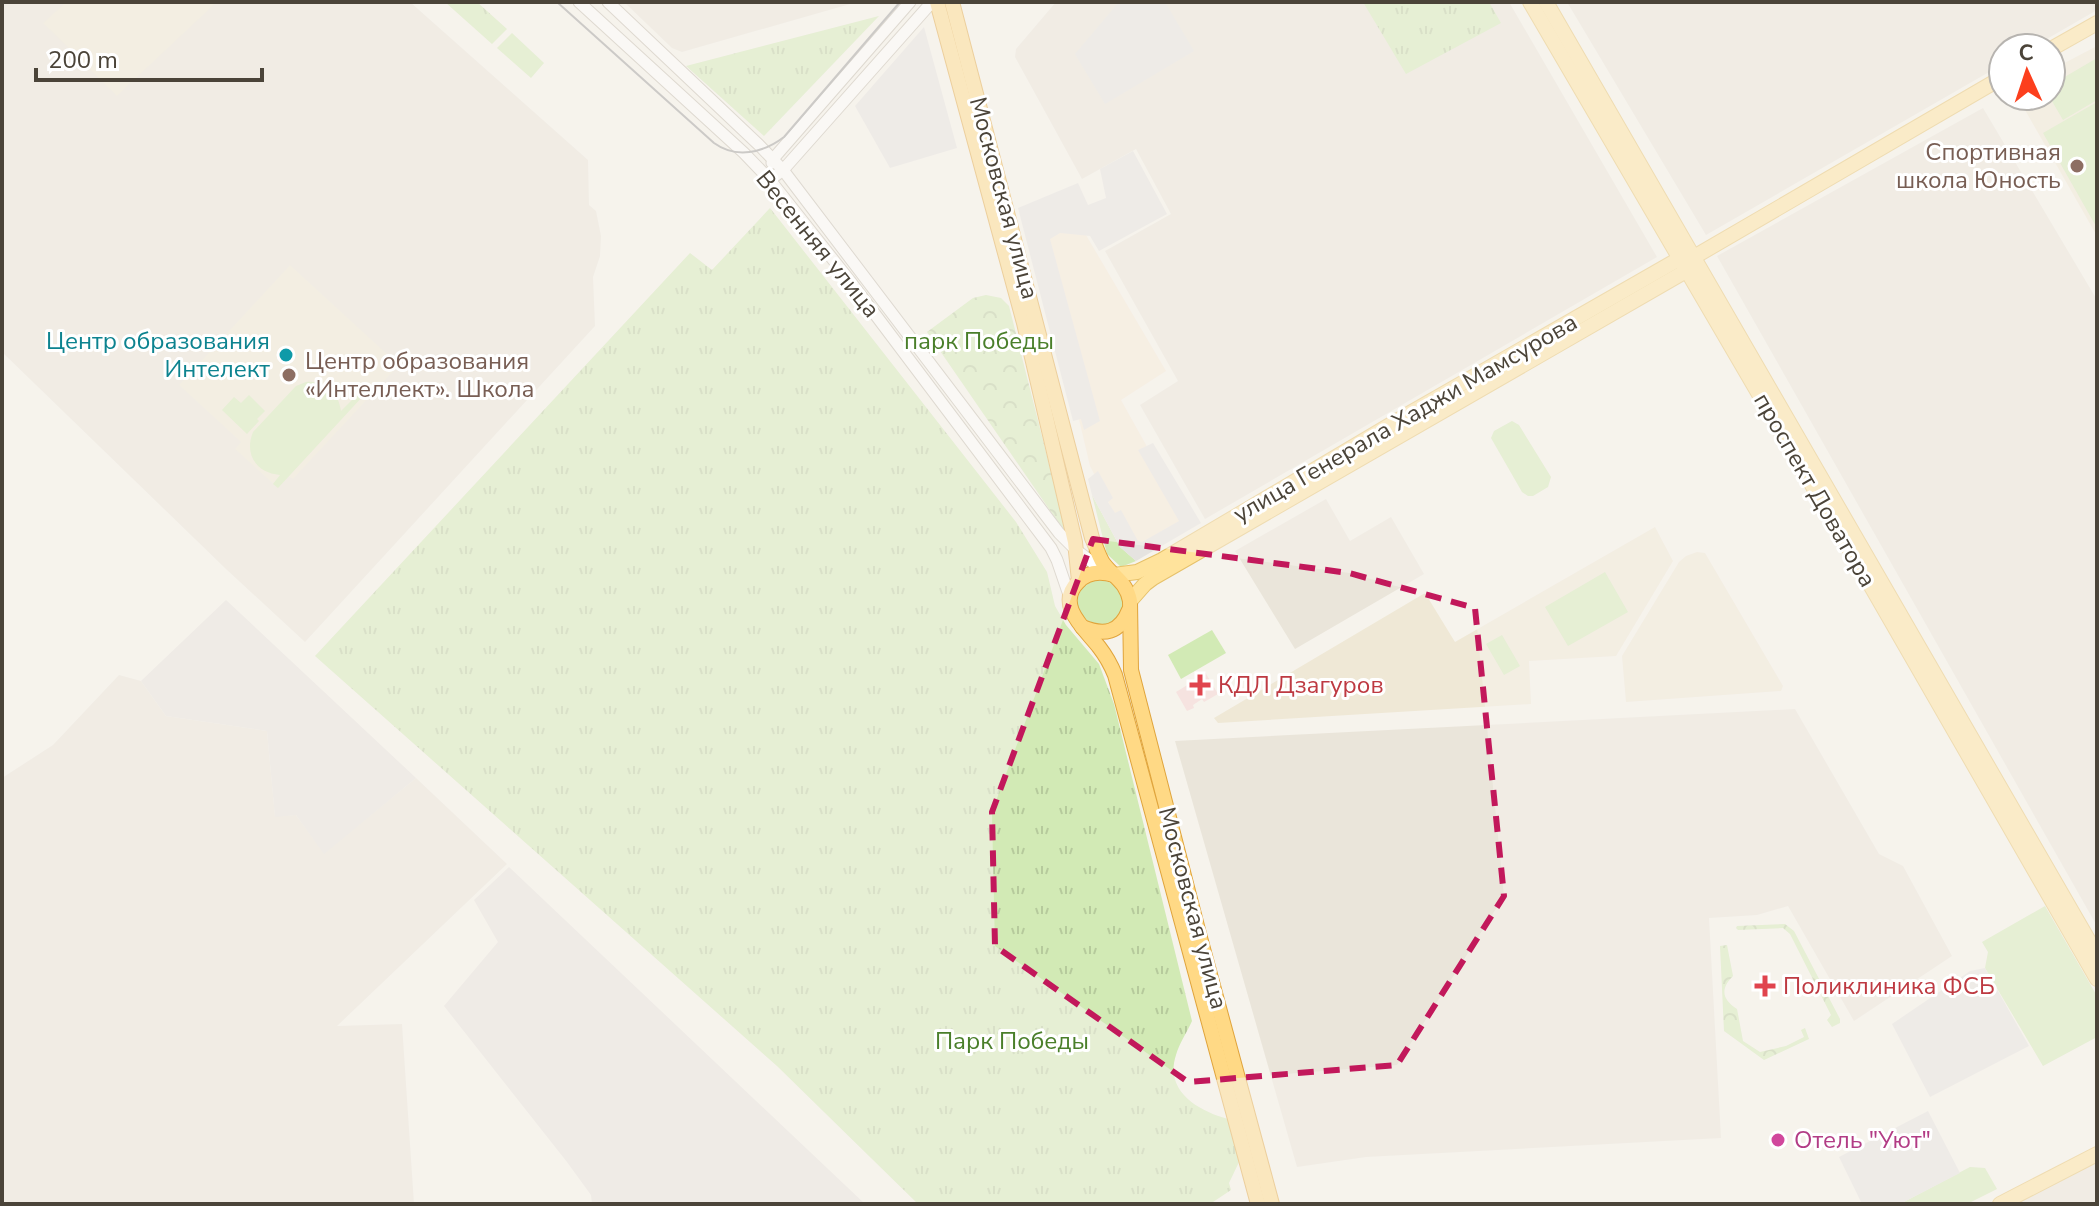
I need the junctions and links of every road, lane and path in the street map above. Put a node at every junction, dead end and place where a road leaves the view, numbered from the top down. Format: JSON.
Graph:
{"nodes":[{"id":1,"x":579,"y":2,"type":"edge"},
{"id":2,"x":608,"y":2,"type":"edge"},
{"id":3,"x":910,"y":2,"type":"edge"},
{"id":4,"x":934,"y":2,"type":"edge"},
{"id":5,"x":952,"y":2,"type":"edge"},
{"id":6,"x":1530,"y":2,"type":"edge"},
{"id":7,"x":1546,"y":2,"type":"edge"},
{"id":8,"x":2097,"y":23,"type":"edge"},
{"id":9,"x":2067,"y":40,"type":"edge"},
{"id":10,"x":1987,"y":86,"type":"edge"},
{"id":11,"x":773,"y":159,"type":"junction"},
{"id":12,"x":783,"y":170,"type":"junction"},
{"id":13,"x":770,"y":180,"type":"junction"},
{"id":14,"x":1686,"y":262,"type":"junction"},
{"id":15,"x":1555,"y":339,"type":"junction"},
{"id":16,"x":1076,"y":550,"type":"junction"},
{"id":17,"x":1109,"y":574,"type":"junction"},
{"id":18,"x":1079,"y":581,"type":"junction"},
{"id":19,"x":1070,"y":598,"type":"junction"},
{"id":20,"x":1130,"y":605,"type":"junction"},
{"id":21,"x":1082,"y":627,"type":"junction"},
{"id":22,"x":2097,"y":955,"type":"edge"},
{"id":23,"x":2097,"y":979,"type":"edge"},
{"id":24,"x":2097,"y":1154,"type":"edge"},
{"id":25,"x":1258,"y":1204,"type":"edge"},
{"id":26,"x":1272,"y":1204,"type":"edge"},
{"id":27,"x":2000,"y":1204,"type":"edge"}],
"edges":[{"from":1,"to":13,"type":"street","name":"Весенняя улица"},
{"from":2,"to":11,"type":"street","name":"Весенняя улица"},
{"from":3,"to":11,"type":"street"},
{"from":4,"to":12,"type":"street"},
{"from":4,"to":16,"type":"highway","name":"Московская улица"},
{"from":5,"to":17,"type":"highway","name":"Московская улица"},
{"from":6,"to":14,"type":"main road","name":"проспект Доватора"},
{"from":7,"to":14,"type":"main road","name":"проспект Доватора"},
{"from":8,"to":9,"type":"main road"},
{"from":10,"to":14,"type":"main road","name":"улица Генерала Хаджи Мамсурова"},
{"from":11,"to":12,"type":"street","name":"Весенняя улица"},
{"from":11,"to":13,"type":"street"},
{"from":12,"to":13,"type":"street"},
{"from":12,"to":16,"type":"street","name":"Весенняя улица"},
{"from":13,"to":19,"type":"street","name":"Весенняя улица"},
{"from":14,"to":15,"type":"main road","name":"улица Генерала Хаджи Мамсурова"},
{"from":14,"to":22,"type":"main road","name":"проспект Доватора"},
{"from":14,"to":23,"type":"main road","name":"проспект Доватора"},
{"from":15,"to":17,"type":"main road","name":"улица Генерала Хаджи Мамсурова"},
{"from":15,"to":20,"type":"main road","name":"улица Генерала Хаджи Мамсурова"},
{"from":16,"to":17,"type":"street","name":"Весенняя улица"},
{"from":16,"to":18,"type":"highway","name":"Московская улица"},
{"from":17,"to":18,"type":"highway"},
{"from":17,"to":20,"type":"highway","name":"Московская улица"},
{"from":18,"to":19,"type":"highway"},
{"from":19,"to":21,"type":"highway","name":"Московская улица"},
{"from":20,"to":21,"type":"highway"},
{"from":20,"to":26,"type":"highway","name":"Московская улица"},
{"from":21,"to":25,"type":"highway","name":"Московская улица"},
{"from":24,"to":27,"type":"main road"}]}
